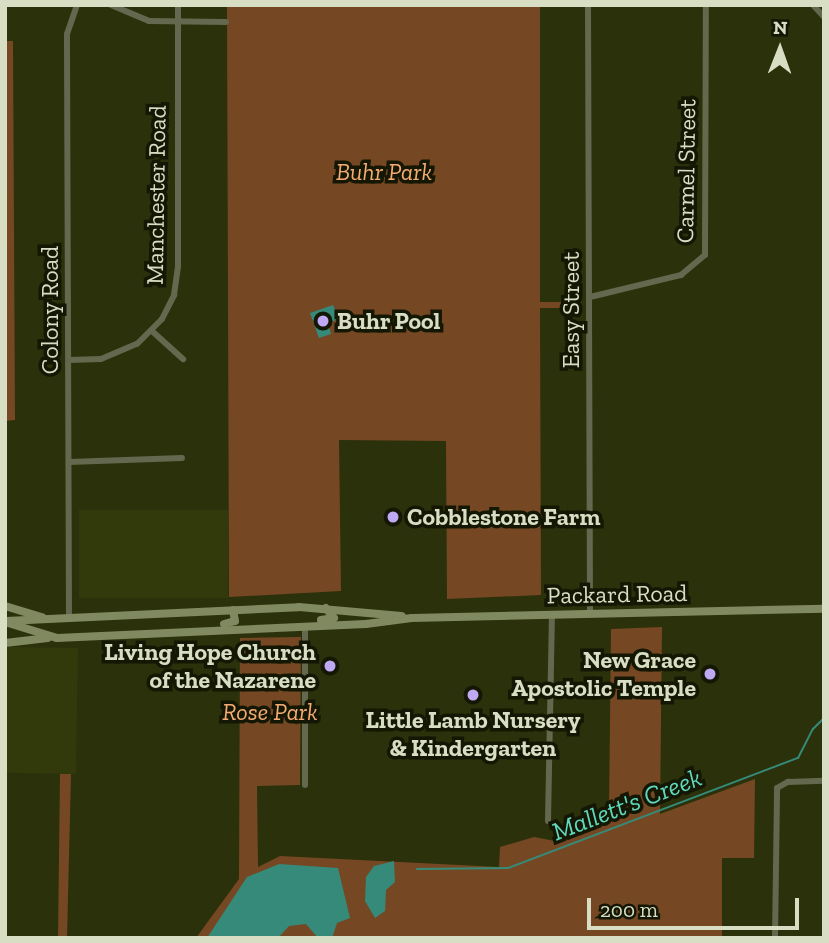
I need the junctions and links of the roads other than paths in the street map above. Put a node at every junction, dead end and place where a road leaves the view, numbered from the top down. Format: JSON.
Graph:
{"nodes":[{"id":1,"x":77,"y":5,"type":"edge"},
{"id":2,"x":111,"y":5,"type":"edge"},
{"id":3,"x":178,"y":5,"type":"edge"},
{"id":4,"x":588,"y":5,"type":"edge"},
{"id":5,"x":706,"y":5,"type":"edge"},
{"id":6,"x":813,"y":5,"type":"edge"},
{"id":7,"x":824,"y":17,"type":"edge"},
{"id":8,"x":178,"y":22,"type":"junction"},
{"id":9,"x":226,"y":22,"type":"dead end"},
{"id":10,"x":590,"y":297,"type":"junction"},
{"id":11,"x":152,"y":331,"type":"junction"},
{"id":12,"x":183,"y":359,"type":"dead end"},
{"id":13,"x":69,"y":360,"type":"junction"},
{"id":14,"x":182,"y":458,"type":"dead end"},
{"id":15,"x":69,"y":462,"type":"junction"},
{"id":16,"x":5,"y":607,"type":"edge"},
{"id":17,"x":326,"y":608,"type":"junction"},
{"id":18,"x":824,"y":609,"type":"edge"},
{"id":19,"x":233,"y":610,"type":"junction"},
{"id":20,"x":590,"y":614,"type":"junction"},
{"id":21,"x":552,"y":615,"type":"junction"},
{"id":22,"x":69,"y":618,"type":"junction"},
{"id":23,"x":412,"y":618,"type":"junction"},
{"id":24,"x":51,"y":619,"type":"junction"},
{"id":25,"x":5,"y":621,"type":"edge"},
{"id":26,"x":305,"y":626,"type":"junction"},
{"id":27,"x":252,"y":628,"type":"junction"},
{"id":28,"x":172,"y":632,"type":"junction"},
{"id":29,"x":57,"y":638,"type":"junction"},
{"id":30,"x":5,"y":643,"type":"edge"},
{"id":31,"x":824,"y":781,"type":"edge"},
{"id":32,"x":304,"y":785,"type":"dead end"},
{"id":33,"x":548,"y":821,"type":"dead end"},
{"id":34,"x":775,"y":938,"type":"edge"}],
"edges":[{"from":1,"to":13,"type":"street","name":"Colony Road"},
{"from":2,"to":8,"type":"street"},
{"from":3,"to":8,"type":"street","name":"Manchester Road"},
{"from":4,"to":10,"type":"street","name":"Easy Street"},
{"from":5,"to":10,"type":"street","name":"Carmel Street"},
{"from":6,"to":7,"type":"street"},
{"from":8,"to":9,"type":"street"},
{"from":8,"to":11,"type":"street","name":"Manchester Road"},
{"from":10,"to":20,"type":"street","name":"Easy Street"},
{"from":11,"to":12,"type":"street"},
{"from":11,"to":13,"type":"street","name":"Manchester Road"},
{"from":13,"to":15,"type":"street","name":"Colony Road"},
{"from":14,"to":15,"type":"street"},
{"from":15,"to":22,"type":"street","name":"Colony Road"},
{"from":16,"to":24,"type":"main road"},
{"from":17,"to":19,"type":"main road","name":"Packard Road"},
{"from":17,"to":23,"type":"main road","name":"Packard Road"},
{"from":17,"to":27,"type":"main road"},
{"from":18,"to":20,"type":"main road","name":"Packard Road"},
{"from":19,"to":22,"type":"main road","name":"Packard Road"},
{"from":19,"to":28,"type":"main road"},
{"from":20,"to":21,"type":"main road","name":"Packard Road"},
{"from":21,"to":23,"type":"main road","name":"Packard Road"},
{"from":21,"to":33,"type":"street"},
{"from":22,"to":24,"type":"main road","name":"Packard Road"},
{"from":23,"to":26,"type":"main road","name":"Packard Road"},
{"from":24,"to":25,"type":"main road","name":"Packard Road"},
{"from":25,"to":29,"type":"main road","name":"Packard Road"},
{"from":26,"to":27,"type":"main road","name":"Packard Road"},
{"from":26,"to":32,"type":"street"},
{"from":27,"to":28,"type":"main road","name":"Packard Road"},
{"from":28,"to":29,"type":"main road","name":"Packard Road"},
{"from":29,"to":30,"type":"main road"},
{"from":31,"to":34,"type":"street"}]}
